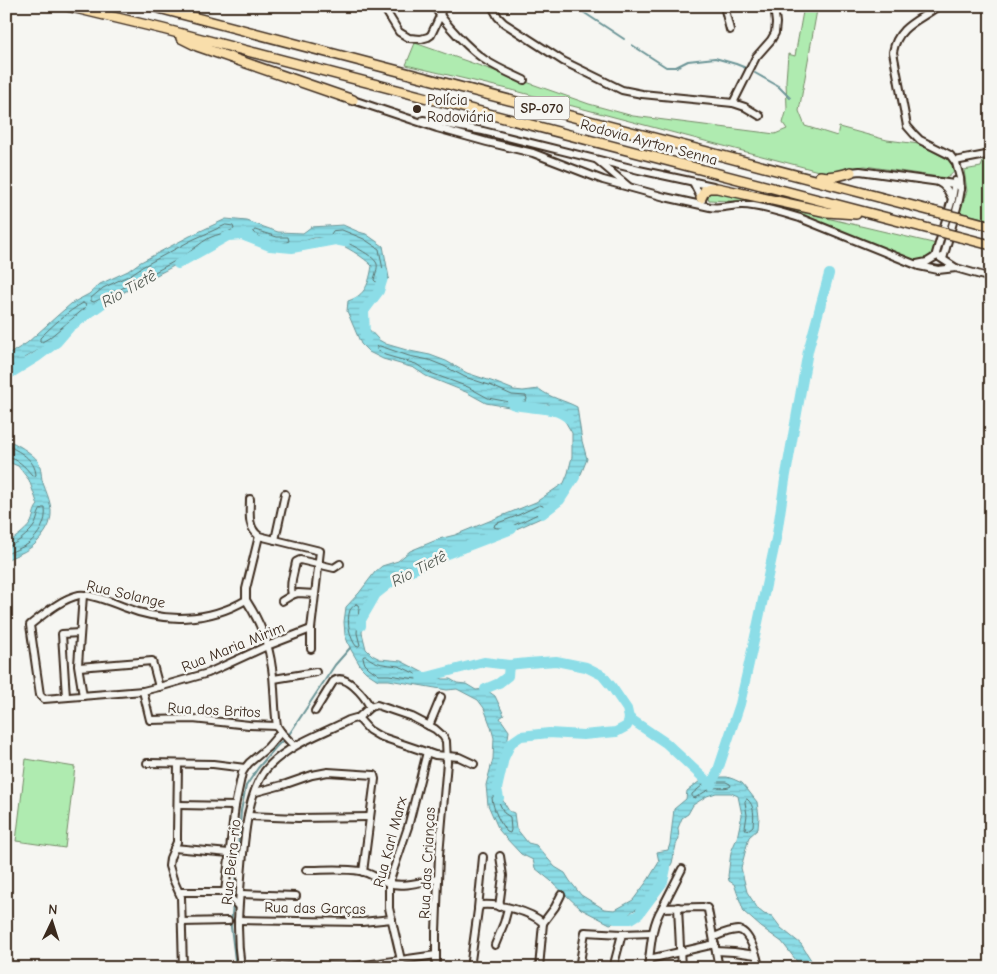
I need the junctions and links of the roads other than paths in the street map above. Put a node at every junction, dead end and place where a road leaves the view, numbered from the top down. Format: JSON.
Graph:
{"nodes":[{"id":1,"x":67,"y":6,"type":"edge"},
{"id":2,"x":151,"y":6,"type":"edge"},
{"id":3,"x":383,"y":6,"type":"edge"},
{"id":4,"x":434,"y":6,"type":"edge"},
{"id":5,"x":442,"y":6,"type":"edge"},
{"id":6,"x":492,"y":6,"type":"edge"},
{"id":7,"x":724,"y":6,"type":"edge"},
{"id":8,"x":774,"y":6,"type":"edge"},
{"id":9,"x":938,"y":6,"type":"edge"},
{"id":10,"x":440,"y":16,"type":"junction"},
{"id":11,"x":163,"y":29,"type":"junction"},
{"id":12,"x":730,"y":30,"type":"dead end"},
{"id":13,"x":524,"y":80,"type":"dead end"},
{"id":14,"x":353,"y":100,"type":"joint"},
{"id":15,"x":733,"y":103,"type":"junction"},
{"id":16,"x":400,"y":115,"type":"junction"},
{"id":17,"x":760,"y":116,"type":"dead end"},
{"id":18,"x":706,"y":151,"type":"junction"},
{"id":19,"x":991,"y":154,"type":"edge"},
{"id":20,"x":596,"y":159,"type":"junction"},
{"id":21,"x":955,"y":161,"type":"junction"},
{"id":22,"x":957,"y":170,"type":"junction"},
{"id":23,"x":851,"y":172,"type":"junction"},
{"id":24,"x":693,"y":182,"type":"junction"},
{"id":25,"x":937,"y":182,"type":"junction"},
{"id":26,"x":954,"y":184,"type":"junction"},
{"id":27,"x":629,"y":187,"type":"junction"},
{"id":28,"x":717,"y":188,"type":"junction"},
{"id":29,"x":852,"y":189,"type":"junction"},
{"id":30,"x":961,"y":189,"type":"junction"},
{"id":31,"x":701,"y":198,"type":"junction"},
{"id":32,"x":952,"y":199,"type":"junction"},
{"id":33,"x":710,"y":207,"type":"junction"},
{"id":34,"x":868,"y":214,"type":"junction"},
{"id":35,"x":991,"y":226,"type":"edge"},
{"id":36,"x":991,"y":245,"type":"edge"},
{"id":37,"x":939,"y":258,"type":"junction"},
{"id":38,"x":911,"y":263,"type":"junction"},
{"id":39,"x":956,"y":268,"type":"junction"},
{"id":40,"x":929,"y":269,"type":"junction"},
{"id":41,"x":991,"y":278,"type":"edge"},
{"id":42,"x":285,"y":494,"type":"dead end"},
{"id":43,"x":250,"y":499,"type":"dead end"},
{"id":44,"x":259,"y":536,"type":"junction"},
{"id":45,"x":275,"y":540,"type":"junction"},
{"id":46,"x":319,"y":564,"type":"junction"},
{"id":47,"x":340,"y":564,"type":"dead end"},
{"id":48,"x":315,"y":594,"type":"junction"},
{"id":49,"x":83,"y":595,"type":"junction"},
{"id":50,"x":292,"y":595,"type":"junction"},
{"id":51,"x":246,"y":600,"type":"junction"},
{"id":52,"x":282,"y":601,"type":"dead end"},
{"id":53,"x":311,"y":629,"type":"junction"},
{"id":54,"x":80,"y":633,"type":"junction"},
{"id":55,"x":267,"y":646,"type":"junction"},
{"id":56,"x":311,"y":649,"type":"dead end"},
{"id":57,"x":78,"y":667,"type":"junction"},
{"id":58,"x":316,"y":672,"type":"dead end"},
{"id":59,"x":274,"y":678,"type":"junction"},
{"id":60,"x":158,"y":687,"type":"junction"},
{"id":61,"x":144,"y":691,"type":"junction"},
{"id":62,"x":83,"y":696,"type":"junction"},
{"id":63,"x":66,"y":697,"type":"junction"},
{"id":64,"x":440,"y":697,"type":"dead end"},
{"id":65,"x":44,"y":699,"type":"joint"},
{"id":66,"x":370,"y":707,"type":"junction"},
{"id":67,"x":315,"y":711,"type":"dead end"},
{"id":68,"x":358,"y":718,"type":"junction"},
{"id":69,"x":277,"y":726,"type":"junction"},
{"id":70,"x":429,"y":726,"type":"junction"},
{"id":71,"x":282,"y":733,"type":"junction"},
{"id":72,"x":293,"y":744,"type":"junction"},
{"id":73,"x":426,"y":752,"type":"junction"},
{"id":74,"x":447,"y":758,"type":"junction"},
{"id":75,"x":147,"y":762,"type":"dead end"},
{"id":76,"x":178,"y":764,"type":"junction"},
{"id":77,"x":474,"y":764,"type":"dead end"},
{"id":78,"x":244,"y":768,"type":"junction"},
{"id":79,"x":256,"y":792,"type":"junction"},
{"id":80,"x":178,"y":805,"type":"junction"},
{"id":81,"x":235,"y":806,"type":"junction"},
{"id":82,"x":248,"y":816,"type":"junction"},
{"id":83,"x":370,"y":817,"type":"junction"},
{"id":84,"x":174,"y":848,"type":"junction"},
{"id":85,"x":229,"y":853,"type":"junction"},
{"id":86,"x":500,"y":856,"type":"dead end"},
{"id":87,"x":483,"y":857,"type":"dead end"},
{"id":88,"x":682,"y":869,"type":"dead end"},
{"id":89,"x":306,"y":870,"type":"dead end"},
{"id":90,"x":363,"y":872,"type":"junction"},
{"id":91,"x":438,"y":879,"type":"junction"},
{"id":92,"x":389,"y":883,"type":"junction"},
{"id":93,"x":179,"y":892,"type":"junction"},
{"id":94,"x":240,"y":894,"type":"junction"},
{"id":95,"x":227,"y":895,"type":"junction"},
{"id":96,"x":561,"y":895,"type":"dead end"},
{"id":97,"x":296,"y":896,"type":"dead end"},
{"id":98,"x":237,"y":905,"type":"junction"},
{"id":99,"x":479,"y":906,"type":"junction"},
{"id":100,"x":499,"y":906,"type":"junction"},
{"id":101,"x":678,"y":907,"type":"junction"},
{"id":102,"x":508,"y":908,"type":"junction"},
{"id":103,"x":662,"y":908,"type":"junction"},
{"id":104,"x":392,"y":919,"type":"junction"},
{"id":105,"x":238,"y":920,"type":"junction"},
{"id":106,"x":228,"y":921,"type":"dead end"},
{"id":107,"x":182,"y":922,"type":"junction"},
{"id":108,"x":543,"y":923,"type":"junction"},
{"id":109,"x":652,"y":933,"type":"junction"},
{"id":110,"x":622,"y":934,"type":"junction"},
{"id":111,"x":714,"y":937,"type":"junction"},
{"id":112,"x":495,"y":944,"type":"dead end"},
{"id":113,"x":716,"y":948,"type":"junction"},
{"id":114,"x":680,"y":952,"type":"junction"},
{"id":115,"x":436,"y":955,"type":"junction"},
{"id":116,"x":757,"y":957,"type":"junction"},
{"id":117,"x":650,"y":959,"type":"junction"},
{"id":118,"x":401,"y":960,"type":"junction"},
{"id":119,"x":183,"y":968,"type":"edge"},
{"id":120,"x":241,"y":968,"type":"edge"},
{"id":121,"x":276,"y":968,"type":"edge"},
{"id":122,"x":402,"y":968,"type":"edge"},
{"id":123,"x":436,"y":968,"type":"edge"},
{"id":124,"x":470,"y":968,"type":"edge"},
{"id":125,"x":539,"y":968,"type":"edge"},
{"id":126,"x":579,"y":968,"type":"edge"},
{"id":127,"x":613,"y":968,"type":"edge"},
{"id":128,"x":648,"y":968,"type":"edge"},
{"id":129,"x":681,"y":968,"type":"edge"},
{"id":130,"x":719,"y":968,"type":"edge"},
{"id":131,"x":759,"y":968,"type":"edge"}],
"edges":[{"from":1,"to":11,"type":"highway","name":"Rodovia Ayrton Senna","number":"SP-070"},
{"from":2,"to":18,"type":"highway","name":"Rodovia Ayrton Senna","number":"SP-070"},
{"from":3,"to":10,"type":"street"},
{"from":4,"to":10,"type":"street"},
{"from":5,"to":10,"type":"street"},
{"from":6,"to":15,"type":"street"},
{"from":7,"to":12,"type":"street"},
{"from":8,"to":15,"type":"street"},
{"from":9,"to":21,"type":"street"},
{"from":10,"to":13,"type":"street"},
{"from":11,"to":14,"type":"highway"},
{"from":11,"to":34,"type":"highway","name":"Rodovia Ayrton Senna","number":"SP-070"},
{"from":14,"to":16,"type":"street"},
{"from":15,"to":17,"type":"street"},
{"from":16,"to":20,"type":"street"},
{"from":16,"to":27,"type":"street"},
{"from":18,"to":23,"type":"highway"},
{"from":18,"to":29,"type":"highway","name":"Rodovia Ayrton Senna","number":"SP-070"},
{"from":19,"to":21,"type":"street"},
{"from":20,"to":24,"type":"street"},
{"from":20,"to":27,"type":"street"},
{"from":21,"to":22,"type":"street"},
{"from":22,"to":26,"type":"street"},
{"from":22,"to":30,"type":"street"},
{"from":23,"to":25,"type":"street"},
{"from":23,"to":29,"type":"highway"},
{"from":24,"to":28,"type":"street"},
{"from":24,"to":31,"type":"street"},
{"from":25,"to":26,"type":"street"},
{"from":25,"to":32,"type":"street"},
{"from":26,"to":30,"type":"street"},
{"from":26,"to":32,"type":"street"},
{"from":27,"to":33,"type":"street"},
{"from":28,"to":31,"type":"highway"},
{"from":28,"to":34,"type":"highway"},
{"from":29,"to":35,"type":"highway","name":"Rodovia Ayrton Senna","number":"SP-070","bridge":true},
{"from":30,"to":37,"type":"street"},
{"from":31,"to":33,"type":"street"},
{"from":32,"to":37,"type":"street"},
{"from":33,"to":38,"type":"street"},
{"from":34,"to":36,"type":"highway","name":"Rodovia Ayrton Senna","number":"SP-070","bridge":true},
{"from":37,"to":38,"type":"street"},
{"from":37,"to":39,"type":"street"},
{"from":37,"to":40,"type":"street"},
{"from":38,"to":40,"type":"street"},
{"from":39,"to":40,"type":"street"},
{"from":39,"to":41,"type":"street"},
{"from":42,"to":45,"type":"street"},
{"from":43,"to":44,"type":"street"},
{"from":44,"to":45,"type":"street"},
{"from":44,"to":51,"type":"street"},
{"from":45,"to":46,"type":"street"},
{"from":46,"to":47,"type":"street"},
{"from":46,"to":48,"type":"street"},
{"from":46,"to":50,"type":"street"},
{"from":48,"to":50,"type":"street"},
{"from":48,"to":53,"type":"street"},
{"from":49,"to":51,"type":"street","name":"Rua Solange"},
{"from":49,"to":54,"type":"street"},
{"from":49,"to":65,"type":"street","name":"Rua Solange"},
{"from":50,"to":52,"type":"street"},
{"from":51,"to":55,"type":"street"},
{"from":53,"to":55,"type":"street","name":"Rua Maria Mirim"},
{"from":53,"to":56,"type":"street"},
{"from":54,"to":57,"type":"street"},
{"from":54,"to":63,"type":"street"},
{"from":55,"to":59,"type":"street"},
{"from":55,"to":60,"type":"street","name":"Rua Maria Mirim"},
{"from":57,"to":60,"type":"street"},
{"from":57,"to":62,"type":"street"},
{"from":58,"to":59,"type":"street"},
{"from":59,"to":69,"type":"street"},
{"from":60,"to":61,"type":"street","name":"Rua Maria Mirim"},
{"from":61,"to":62,"type":"street","name":"Rua Maria Mirim"},
{"from":61,"to":69,"type":"street","name":"Rua dos Britos"},
{"from":62,"to":63,"type":"street","name":"Rua Maria Mirim"},
{"from":63,"to":65,"type":"street","name":"Rua Maria Mirim"},
{"from":64,"to":70,"type":"street"},
{"from":66,"to":67,"type":"street"},
{"from":66,"to":68,"type":"street"},
{"from":66,"to":70,"type":"street"},
{"from":68,"to":72,"type":"street","name":"Rua Beira-rio"},
{"from":68,"to":73,"type":"street"},
{"from":69,"to":71,"type":"street"},
{"from":70,"to":74,"type":"street"},
{"from":71,"to":72,"type":"street"},
{"from":71,"to":78,"type":"street"},
{"from":72,"to":79,"type":"street","name":"Rua Beira-rio"},
{"from":73,"to":74,"type":"street"},
{"from":73,"to":92,"type":"street","name":"Rua Karl Marx"},
{"from":74,"to":77,"type":"street"},
{"from":74,"to":91,"type":"street","name":"Rua das Crianças"},
{"from":75,"to":76,"type":"street"},
{"from":76,"to":78,"type":"street"},
{"from":76,"to":80,"type":"street"},
{"from":78,"to":81,"type":"street"},
{"from":79,"to":82,"type":"street","name":"Rua Beira-rio"},
{"from":79,"to":83,"type":"street"},
{"from":80,"to":81,"type":"street"},
{"from":80,"to":84,"type":"street"},
{"from":81,"to":85,"type":"street"},
{"from":82,"to":83,"type":"street"},
{"from":82,"to":94,"type":"street","name":"Rua Beira-rio"},
{"from":83,"to":90,"type":"street"},
{"from":84,"to":85,"type":"street"},
{"from":84,"to":93,"type":"street"},
{"from":85,"to":95,"type":"street"},
{"from":86,"to":100,"type":"street"},
{"from":87,"to":99,"type":"street"},
{"from":88,"to":103,"type":"street"},
{"from":89,"to":90,"type":"street"},
{"from":90,"to":92,"type":"street"},
{"from":91,"to":92,"type":"street"},
{"from":91,"to":115,"type":"street","name":"Rua das Crianças"},
{"from":92,"to":104,"type":"street","name":"Rua Karl Marx"},
{"from":93,"to":95,"type":"street"},
{"from":93,"to":107,"type":"street"},
{"from":94,"to":97,"type":"street"},
{"from":94,"to":98,"type":"street","name":"Rua Beira-rio"},
{"from":95,"to":98,"type":"street"},
{"from":96,"to":108,"type":"street"},
{"from":98,"to":105,"type":"street","name":"Rua Beira-rio"},
{"from":99,"to":100,"type":"street"},
{"from":99,"to":124,"type":"street"},
{"from":100,"to":102,"type":"street"},
{"from":101,"to":103,"type":"street"},
{"from":101,"to":111,"type":"street"},
{"from":101,"to":114,"type":"street"},
{"from":102,"to":108,"type":"street"},
{"from":102,"to":112,"type":"street"},
{"from":103,"to":109,"type":"street"},
{"from":104,"to":105,"type":"street","name":"Rua das Garças"},
{"from":104,"to":118,"type":"street","name":"Rua Karl Marx"},
{"from":105,"to":120,"type":"street","name":"Rua Beira-rio"},
{"from":106,"to":107,"type":"street"},
{"from":107,"to":119,"type":"street"},
{"from":108,"to":125,"type":"street"},
{"from":109,"to":110,"type":"street"},
{"from":109,"to":117,"type":"street"},
{"from":110,"to":126,"type":"street"},
{"from":110,"to":127,"type":"street"},
{"from":111,"to":113,"type":"street"},
{"from":111,"to":116,"type":"street"},
{"from":113,"to":114,"type":"street"},
{"from":113,"to":116,"type":"street"},
{"from":113,"to":130,"type":"street"},
{"from":114,"to":117,"type":"street"},
{"from":114,"to":129,"type":"street"},
{"from":115,"to":118,"type":"street"},
{"from":115,"to":123,"type":"street","name":"Rua das Crianças"},
{"from":116,"to":131,"type":"street"},
{"from":117,"to":128,"type":"street"},
{"from":118,"to":121,"type":"street"},
{"from":118,"to":122,"type":"street","name":"Rua Karl Marx"}]}
